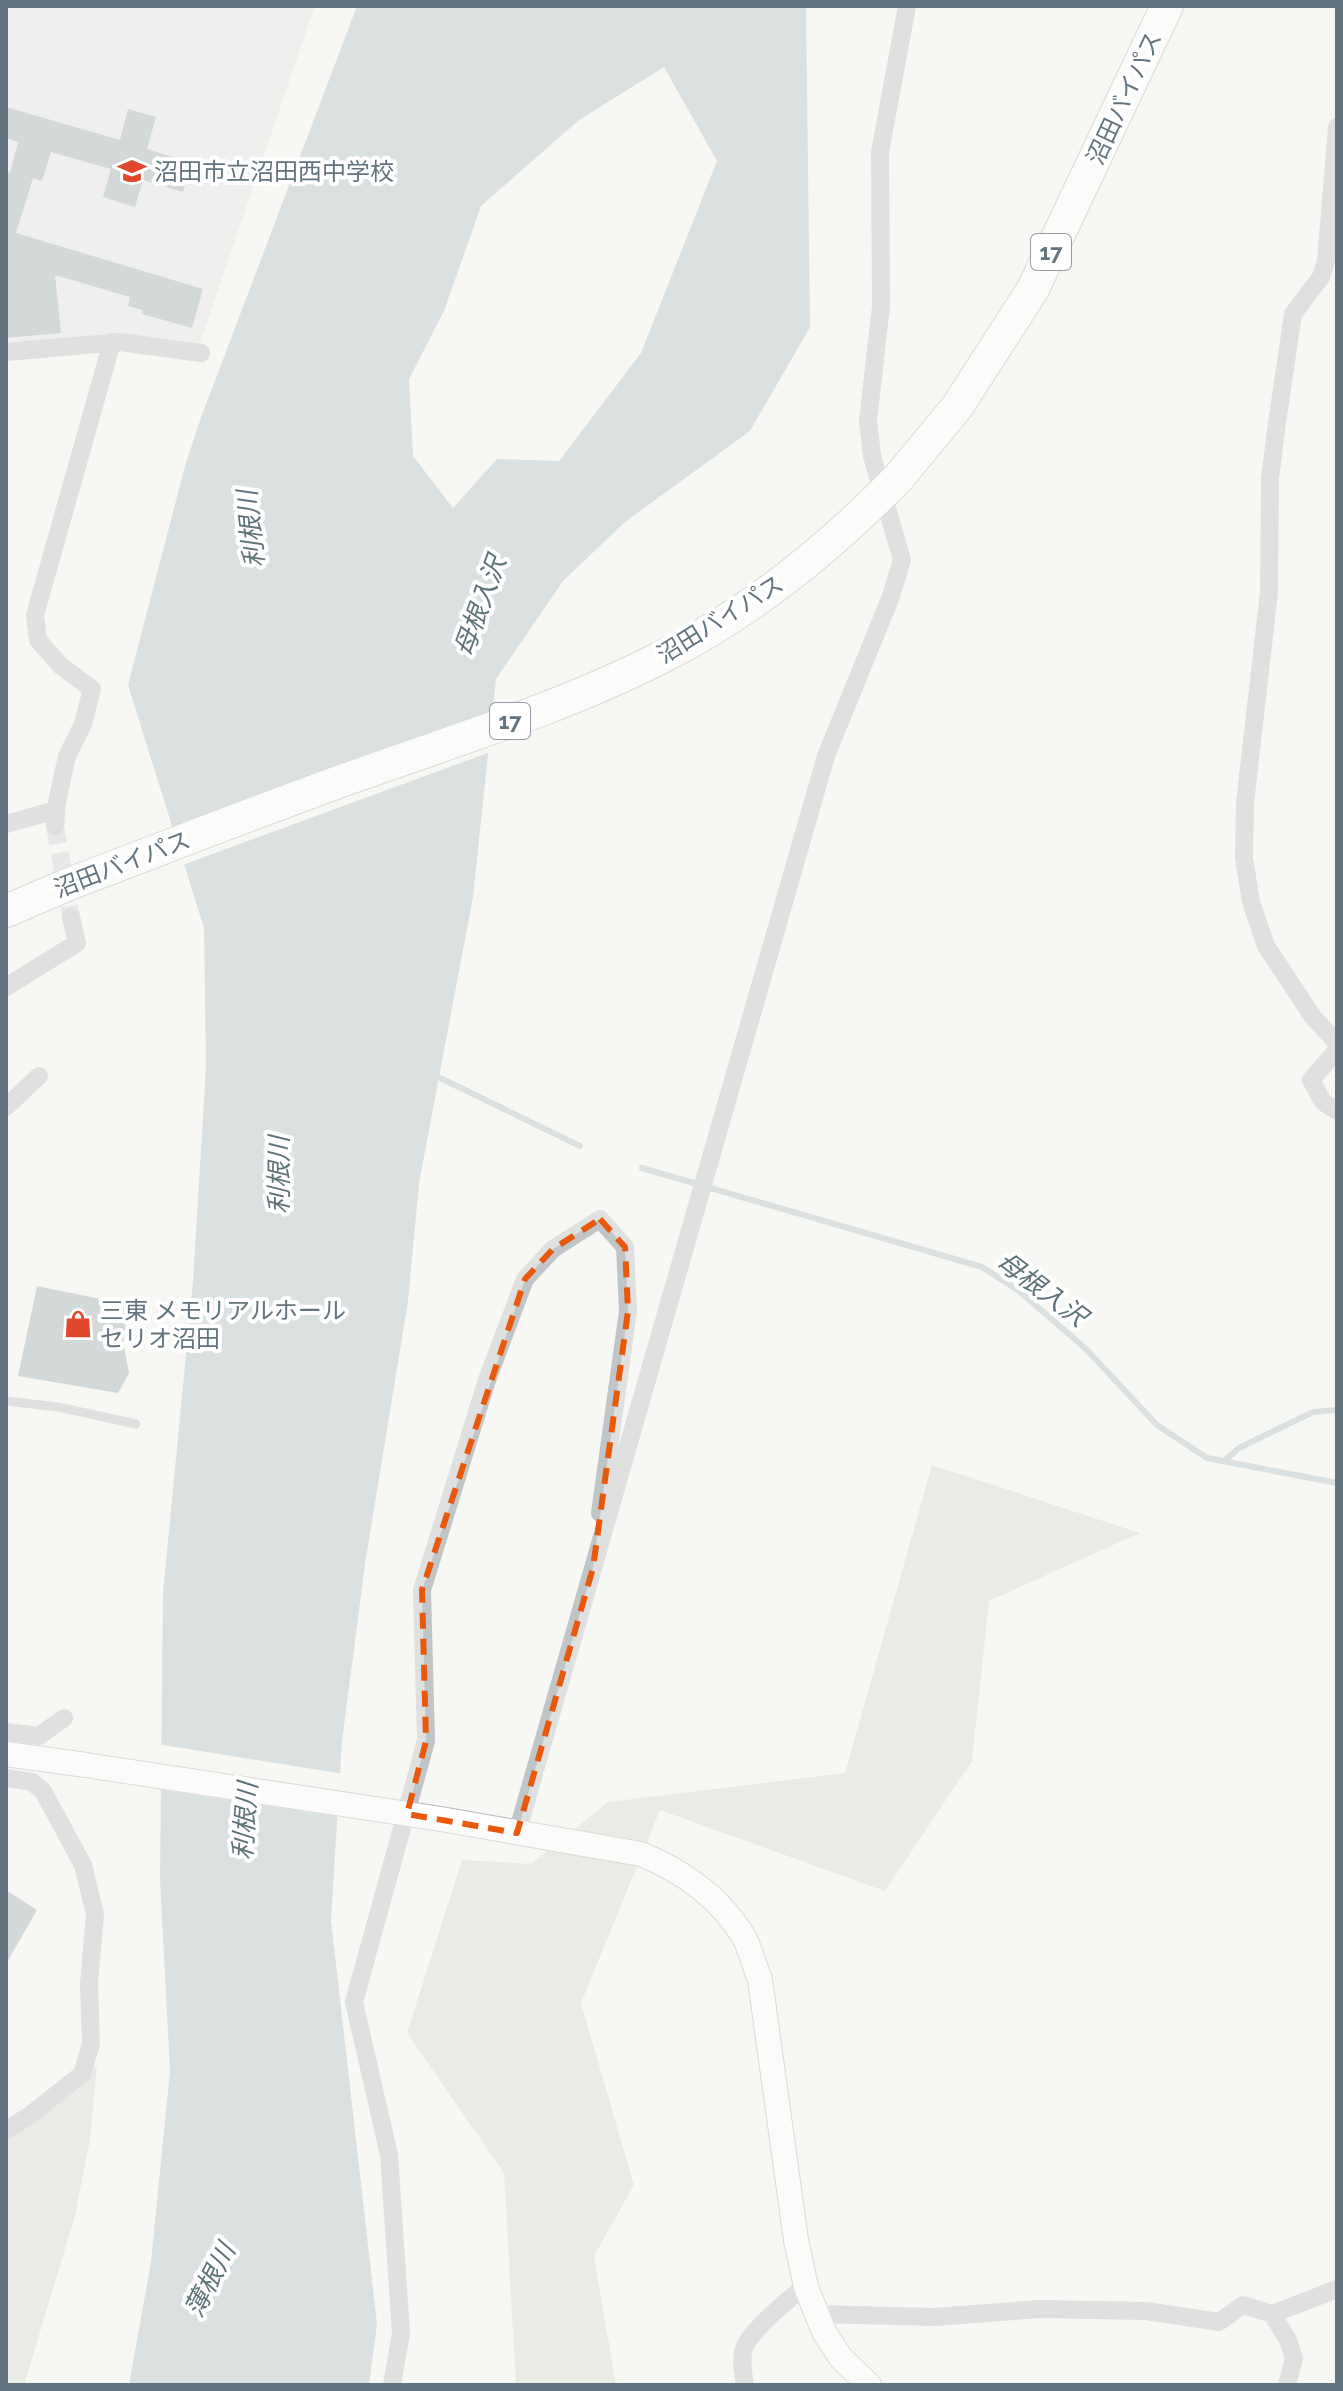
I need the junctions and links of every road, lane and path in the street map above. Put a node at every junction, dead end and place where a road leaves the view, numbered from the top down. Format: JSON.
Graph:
{"nodes":[{"id":1,"x":907,"y":6,"type":"edge"},
{"id":2,"x":1167,"y":6,"type":"edge"},
{"id":3,"x":1337,"y":127,"type":"edge"},
{"id":4,"x":112,"y":342,"type":"junction"},
{"id":5,"x":6,"y":352,"type":"edge"},
{"id":6,"x":201,"y":353,"type":"dead end"},
{"id":7,"x":6,"y":824,"type":"edge"},
{"id":8,"x":6,"y":911,"type":"edge"},
{"id":9,"x":71,"y":917,"type":"tunnel mouth"},
{"id":10,"x":6,"y":987,"type":"edge"},
{"id":11,"x":1337,"y":1043,"type":"edge"},
{"id":12,"x":1337,"y":1050,"type":"edge"},
{"id":13,"x":39,"y":1076,"type":"dead end"},
{"id":14,"x":6,"y":1107,"type":"edge"},
{"id":15,"x":1337,"y":1111,"type":"edge"},
{"id":16,"x":6,"y":1401,"type":"edge"},
{"id":17,"x":136,"y":1424,"type":"dead end"},
{"id":18,"x":593,"y":1568,"type":"junction"},
{"id":19,"x":64,"y":1718,"type":"dead end"},
{"id":20,"x":6,"y":1732,"type":"edge"},
{"id":21,"x":6,"y":1754,"type":"edge"},
{"id":22,"x":6,"y":1778,"type":"edge"},
{"id":23,"x":517,"y":1833,"type":"junction"},
{"id":24,"x":6,"y":2130,"type":"edge"},
{"id":25,"x":806,"y":2287,"type":"junction"},
{"id":26,"x":1337,"y":2289,"type":"edge"},
{"id":27,"x":816,"y":2314,"type":"junction"},
{"id":28,"x":1272,"y":2314,"type":"junction"},
{"id":29,"x":392,"y":2385,"type":"edge"},
{"id":30,"x":745,"y":2385,"type":"edge"},
{"id":31,"x":869,"y":2385,"type":"edge"},
{"id":32,"x":1287,"y":2385,"type":"edge"}],
"edges":[{"from":1,"to":18,"type":"street"},
{"from":2,"to":8,"type":"highway","name":"沼田バイパス","number":"17","bridge":true},
{"from":3,"to":11,"type":"street"},
{"from":4,"to":5,"type":"street"},
{"from":4,"to":6,"type":"street"},
{"from":4,"to":7,"type":"street"},
{"from":9,"to":10,"type":"street"},
{"from":12,"to":15,"type":"street"},
{"from":13,"to":14,"type":"street"},
{"from":16,"to":17,"type":"lane"},
{"from":18,"to":23,"type":"street"},
{"from":18,"to":29,"type":"street"},
{"from":19,"to":20,"type":"street"},
{"from":21,"to":23,"type":"street","bridge":true},
{"from":22,"to":24,"type":"street"},
{"from":23,"to":25,"type":"street"},
{"from":25,"to":27,"type":"street"},
{"from":25,"to":30,"type":"street"},
{"from":26,"to":28,"type":"street"},
{"from":27,"to":28,"type":"street"},
{"from":27,"to":31,"type":"street"},
{"from":28,"to":32,"type":"street"}]}
